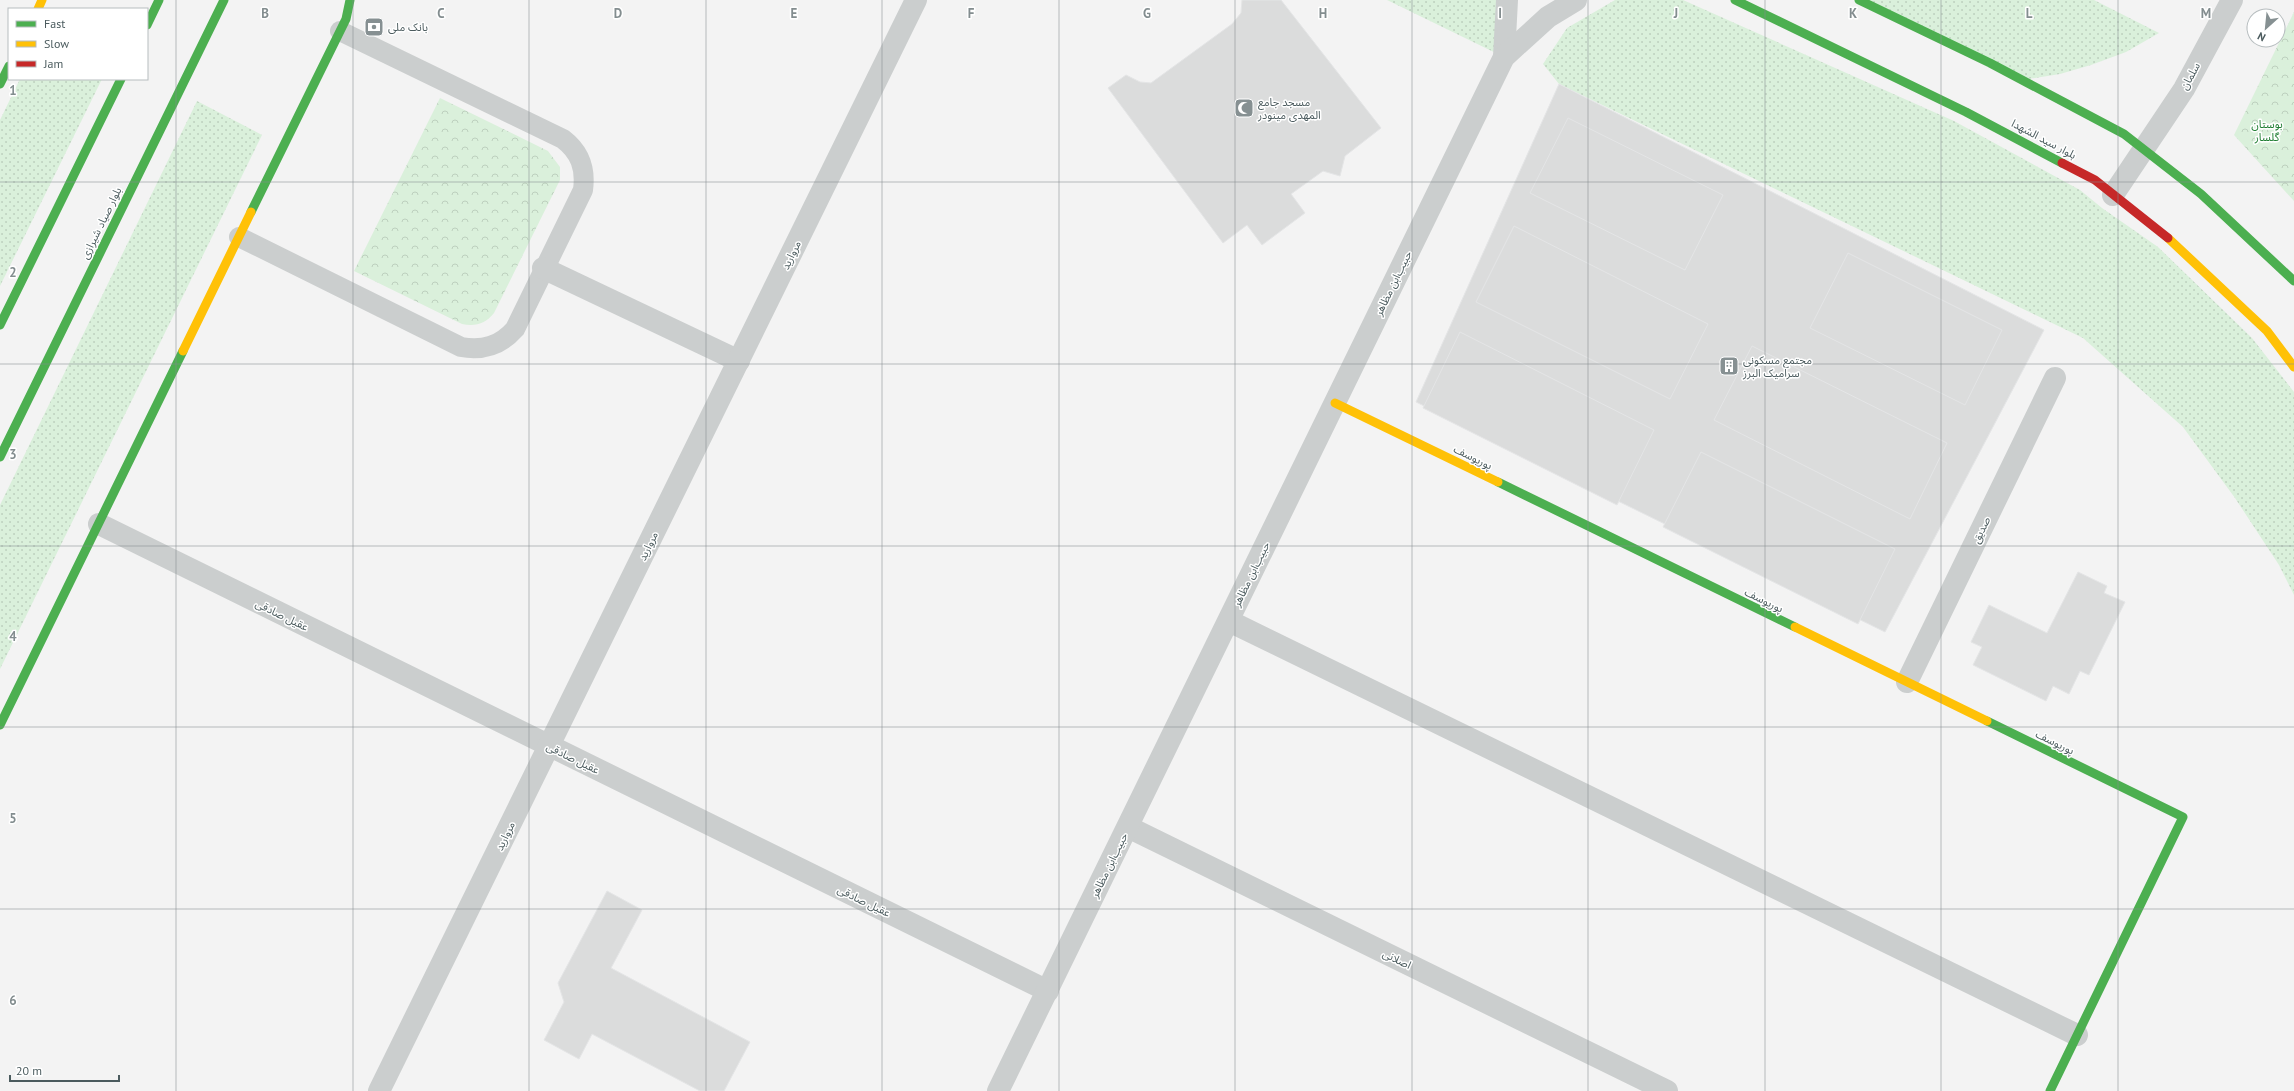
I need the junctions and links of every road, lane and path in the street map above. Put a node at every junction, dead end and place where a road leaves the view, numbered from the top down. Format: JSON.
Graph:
{"nodes":[{"id":1,"x":159,"y":0,"type":"edge"},
{"id":2,"x":224,"y":0,"type":"edge"},
{"id":3,"x":356,"y":0,"type":"edge"},
{"id":4,"x":916,"y":0,"type":"edge"},
{"id":5,"x":1507,"y":0,"type":"edge"},
{"id":6,"x":1576,"y":0,"type":"edge"},
{"id":7,"x":1735,"y":0,"type":"edge"},
{"id":8,"x":1859,"y":0,"type":"edge"},
{"id":9,"x":2232,"y":0,"type":"edge"},
{"id":10,"x":345,"y":17,"type":"edge"},
{"id":11,"x":148,"y":23,"type":"edge"},
{"id":12,"x":1504,"y":57,"type":"junction"},
{"id":13,"x":8,"y":68,"type":"edge"},
{"id":14,"x":120,"y":80,"type":"edge"},
{"id":15,"x":0,"y":84,"type":"edge"},
{"id":16,"x":2143,"y":149,"type":"junction"},
{"id":17,"x":2113,"y":195,"type":"junction"},
{"id":18,"x":239,"y":237,"type":"junction"},
{"id":19,"x":543,"y":268,"type":"junction"},
{"id":20,"x":2294,"y":282,"type":"edge"},
{"id":21,"x":0,"y":325,"type":"edge"},
{"id":22,"x":738,"y":361,"type":"junction"},
{"id":23,"x":2294,"y":367,"type":"edge"},
{"id":24,"x":2055,"y":378,"type":"dead end"},
{"id":25,"x":1335,"y":403,"type":"junction"},
{"id":26,"x":0,"y":457,"type":"edge"},
{"id":27,"x":98,"y":524,"type":"junction"},
{"id":28,"x":1228,"y":621,"type":"junction"},
{"id":29,"x":1906,"y":682,"type":"junction"},
{"id":30,"x":0,"y":725,"type":"edge"},
{"id":31,"x":549,"y":746,"type":"junction"},
{"id":32,"x":1128,"y":827,"type":"junction"},
{"id":33,"x":1048,"y":991,"type":"junction"},
{"id":34,"x":2077,"y":1035,"type":"junction"},
{"id":35,"x":379,"y":1091,"type":"edge"},
{"id":36,"x":998,"y":1091,"type":"edge"},
{"id":37,"x":1666,"y":1091,"type":"edge"},
{"id":38,"x":2050,"y":1091,"type":"edge"}],
"edges":[{"from":1,"to":11,"type":"main road"},
{"from":2,"to":26,"type":"main road","name":"بلوار صیاد شیرازی"},
{"from":3,"to":10,"type":"street"},
{"from":4,"to":22,"type":"street","name":"مروارید"},
{"from":5,"to":12,"type":"street"},
{"from":6,"to":12,"type":"street"},
{"from":7,"to":17,"type":"main road","name":"بلوار سید الشهدا"},
{"from":8,"to":16,"type":"main road"},
{"from":9,"to":16,"type":"street","name":"سلمان"},
{"from":10,"to":18,"type":"main road"},
{"from":10,"to":19,"type":"lane"},
{"from":12,"to":25,"type":"street","name":"حبیب‌ابن مظاهر"},
{"from":13,"to":15,"type":"main road"},
{"from":14,"to":21,"type":"main road"},
{"from":16,"to":17,"type":"street","name":"سلمان"},
{"from":16,"to":20,"type":"main road"},
{"from":17,"to":23,"type":"main road","name":"بلوار سید الشهدا"},
{"from":18,"to":19,"type":"lane"},
{"from":18,"to":27,"type":"main road"},
{"from":19,"to":22,"type":"street"},
{"from":22,"to":31,"type":"street","name":"مروارید"},
{"from":24,"to":29,"type":"street","name":"صدیق"},
{"from":25,"to":28,"type":"street","name":"حبیب‌ابن مظاهر"},
{"from":25,"to":29,"type":"main road","name":"پوریوسف"},
{"from":27,"to":30,"type":"main road"},
{"from":27,"to":31,"type":"street","name":"عقیل صادقی"},
{"from":28,"to":32,"type":"street","name":"حبیب‌ابن مظاهر"},
{"from":28,"to":34,"type":"street"},
{"from":29,"to":34,"type":"main road","name":"پوریوسف"},
{"from":31,"to":33,"type":"street","name":"عقیل صادقی"},
{"from":31,"to":35,"type":"street","name":"مروارید"},
{"from":32,"to":33,"type":"street","name":"حبیب‌ابن مظاهر"},
{"from":32,"to":37,"type":"street","name":"اصلانی"},
{"from":33,"to":36,"type":"street","name":"حبیب‌ابن مظاهر"},
{"from":34,"to":38,"type":"main road"}]}
